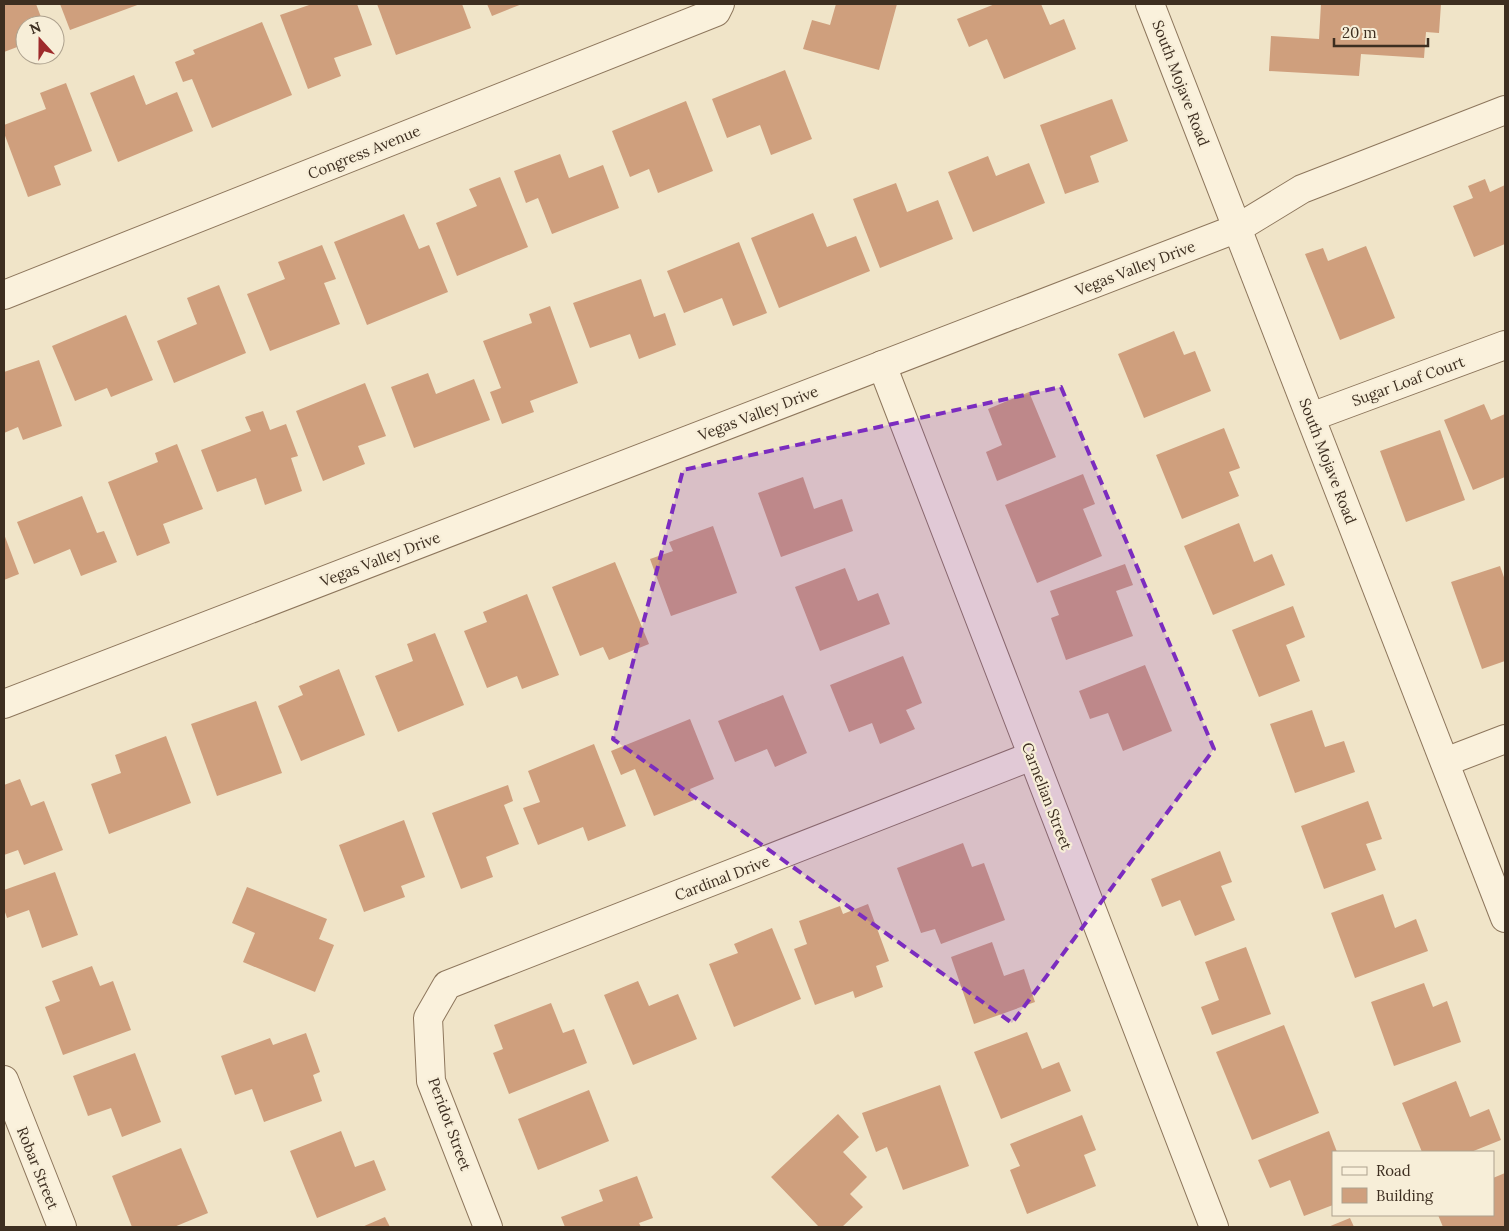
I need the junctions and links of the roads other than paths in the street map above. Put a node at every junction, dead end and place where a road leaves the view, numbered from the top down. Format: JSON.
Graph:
{"nodes":[{"id":1,"x":720,"y":4,"type":"edge"},
{"id":2,"x":1150,"y":4,"type":"edge"},
{"id":3,"x":1505,"y":110,"type":"edge"},
{"id":4,"x":1238,"y":228,"type":"junction"},
{"id":5,"x":4,"y":295,"type":"edge"},
{"id":6,"x":1505,"y":345,"type":"edge"},
{"id":7,"x":882,"y":366,"type":"junction"},
{"id":8,"x":1311,"y":417,"type":"junction"},
{"id":9,"x":4,"y":704,"type":"edge"},
{"id":10,"x":1505,"y":739,"type":"edge"},
{"id":11,"x":1032,"y":756,"type":"junction"},
{"id":12,"x":1445,"y":762,"type":"junction"},
{"id":13,"x":1505,"y":918,"type":"edge"},
{"id":14,"x":428,"y":1018,"type":"joint"},
{"id":15,"x":4,"y":1080,"type":"edge"},
{"id":16,"x":1209,"y":1226,"type":"edge"},
{"id":17,"x":62,"y":1227,"type":"edge"},
{"id":18,"x":488,"y":1227,"type":"edge"}],
"edges":[{"from":1,"to":5,"type":"street","name":"Congress Avenue"},
{"from":2,"to":4,"type":"street","name":"South Mojave Road"},
{"from":3,"to":4,"type":"street","name":"Vegas Valley Drive"},
{"from":4,"to":7,"type":"street","name":"Vegas Valley Drive"},
{"from":4,"to":8,"type":"street","name":"South Mojave Road"},
{"from":6,"to":8,"type":"street","name":"Sugar Loaf Court"},
{"from":7,"to":9,"type":"street","name":"Vegas Valley Drive"},
{"from":7,"to":11,"type":"street","name":"Carnelian Street"},
{"from":8,"to":12,"type":"street","name":"South Mojave Road"},
{"from":10,"to":12,"type":"street"},
{"from":11,"to":14,"type":"street","name":"Cardinal Drive"},
{"from":11,"to":16,"type":"street","name":"Carnelian Street"},
{"from":12,"to":13,"type":"street","name":"South Mojave Road"},
{"from":14,"to":18,"type":"street","name":"Peridot Street"},
{"from":15,"to":17,"type":"street","name":"Robar Street"}]}
